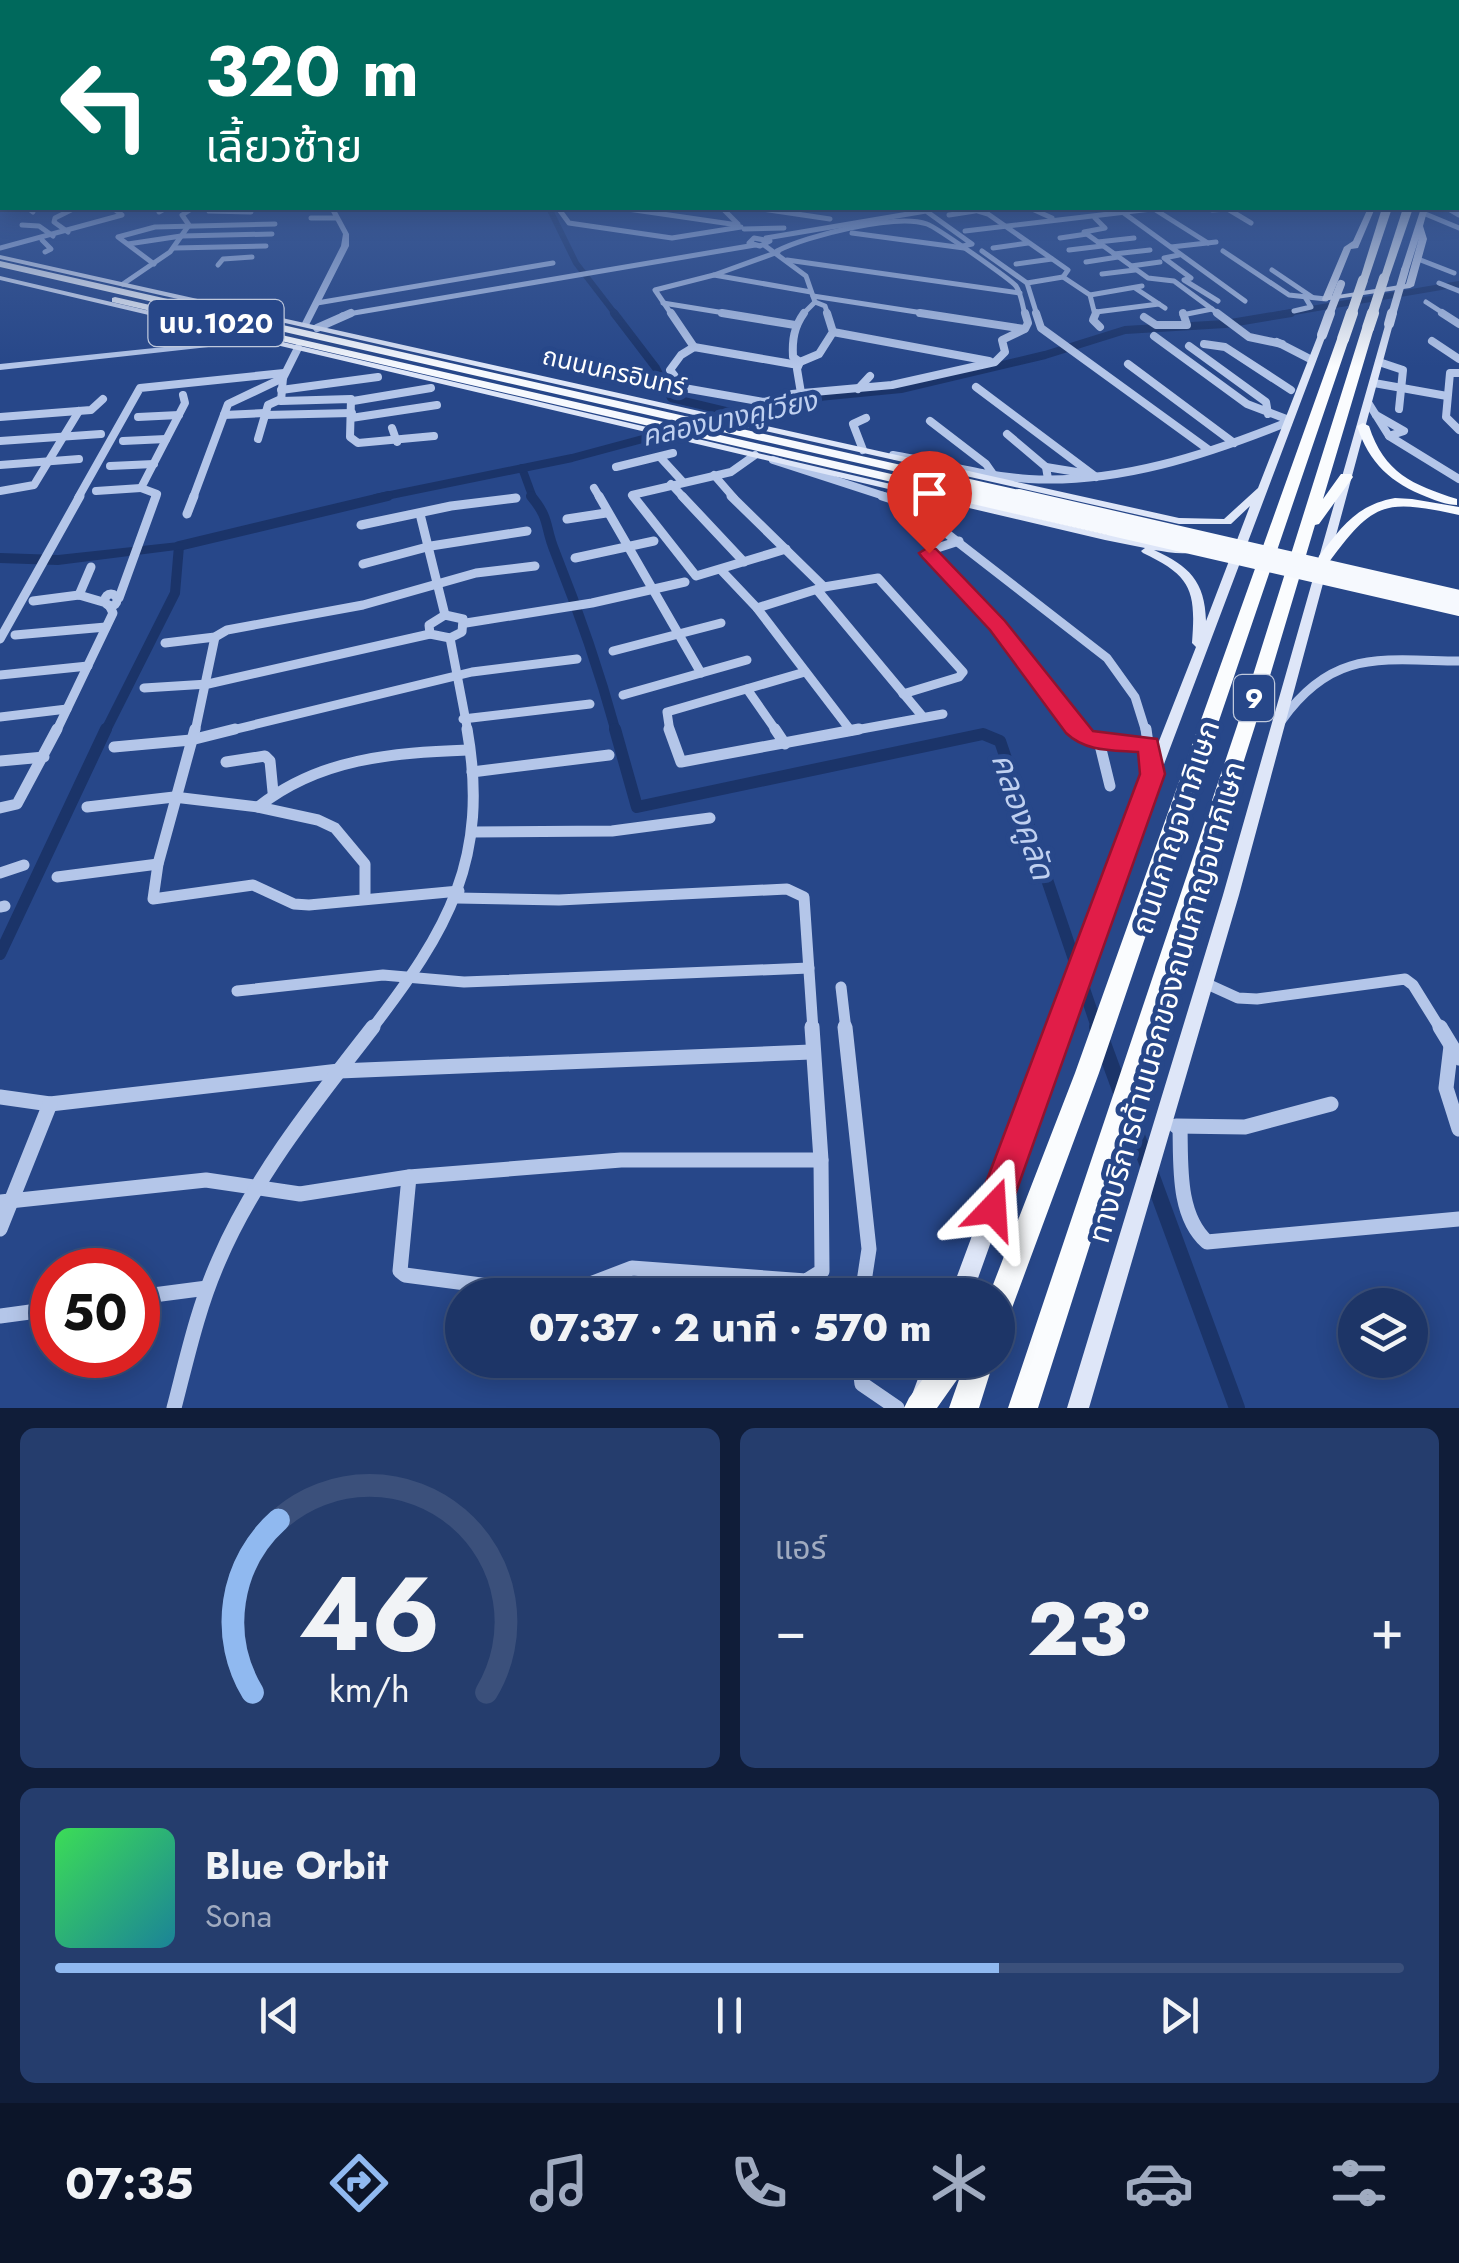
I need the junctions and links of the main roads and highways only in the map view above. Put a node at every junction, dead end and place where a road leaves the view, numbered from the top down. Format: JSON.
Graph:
{"nodes":[{"id":1,"x":1359,"y":236,"type":"edge"},
{"id":2,"x":1377,"y":236,"type":"edge"},
{"id":3,"x":1404,"y":236,"type":"edge"},
{"id":4,"x":1417,"y":236,"type":"edge"},
{"id":5,"x":1423,"y":236,"type":"edge"},
{"id":6,"x":1356,"y":242,"type":"junction"},
{"id":7,"x":0,"y":259,"type":"edge"},
{"id":8,"x":0,"y":276,"type":"edge"},
{"id":9,"x":340,"y":332,"type":"junction"},
{"id":10,"x":395,"y":353,"type":"junction"},
{"id":11,"x":369,"y":364,"type":"junction"},
{"id":12,"x":432,"y":372,"type":"junction"},
{"id":13,"x":1363,"y":426,"type":"junction"},
{"id":14,"x":800,"y":451,"type":"junction"},
{"id":15,"x":773,"y":460,"type":"joint"},
{"id":16,"x":913,"y":462,"type":"junction"},
{"id":17,"x":1346,"y":477,"type":"junction"},
{"id":18,"x":1265,"y":487,"type":"junction"},
{"id":19,"x":910,"y":492,"type":"junction"},
{"id":20,"x":1459,"y":504,"type":"edge"},
{"id":21,"x":1459,"y":511,"type":"edge"},
{"id":22,"x":1179,"y":522,"type":"junction"},
{"id":23,"x":1308,"y":527,"type":"junction"},
{"id":24,"x":1105,"y":537,"type":"junction"},
{"id":25,"x":1324,"y":559,"type":"junction"},
{"id":26,"x":1459,"y":597,"type":"edge"},
{"id":27,"x":1459,"y":609,"type":"edge"},
{"id":28,"x":1197,"y":659,"type":"junction"},
{"id":29,"x":967,"y":1278,"type":"edge"},
{"id":30,"x":1008,"y":1278,"type":"edge"},
{"id":31,"x":929,"y":1378,"type":"edge"},
{"id":32,"x":940,"y":1378,"type":"edge"},
{"id":33,"x":974,"y":1378,"type":"edge"},
{"id":34,"x":918,"y":1408,"type":"edge"},
{"id":35,"x":964,"y":1408,"type":"edge"},
{"id":36,"x":1022,"y":1408,"type":"edge"},
{"id":37,"x":1078,"y":1408,"type":"edge"}],
"edges":[{"from":1,"to":6,"type":"main road"},
{"from":2,"to":30,"type":"highway","name":"ถนนกาญจนาภิเษก","number":"9","bridge":true},
{"from":3,"to":23,"type":"highway","name":"ถนนกาญจนาภิเษก","number":"9","bridge":true},
{"from":4,"to":13,"type":"main road","name":"ทางบริการด้านนอกของถนนกาญจนาภิเษก","bridge":true},
{"from":5,"to":6,"type":"main road"},
{"from":6,"to":18,"type":"main road","bridge":true},
{"from":7,"to":9,"type":"main road","name":"ถนนนครอินทร์","number":"นบ.1020"},
{"from":7,"to":10,"type":"main road","name":"ถนนนครอินทร์","number":"นบ.1020"},
{"from":8,"to":11,"type":"main road","name":"ถนนนครอินทร์","number":"นบ.1020"},
{"from":8,"to":12,"type":"main road","name":"ถนนนครอินทร์","number":"นบ.1020"},
{"from":9,"to":10,"type":"main road"},
{"from":9,"to":16,"type":"main road","name":"ถนนนครอินทร์","number":"นบ.1020"},
{"from":10,"to":14,"type":"main road","name":"ถนนนครอินทร์","number":"นบ.1020"},
{"from":11,"to":12,"type":"main road"},
{"from":11,"to":15,"type":"main road","name":"ถนนนครอินทร์","number":"นบ.1020"},
{"from":12,"to":14,"type":"main road","name":"ถนนนครอินทร์","number":"นบ.1020"},
{"from":13,"to":17,"type":"main road","name":"ทางบริการด้านนอกของถนนกาญจนาภิเษก"},
{"from":13,"to":20,"type":"main road"},
{"from":14,"to":16,"type":"main road"},
{"from":14,"to":19,"type":"main road"},
{"from":14,"to":26,"type":"main road","name":"ถนนนครอินทร์","number":"นบ.1020","bridge":true},
{"from":14,"to":27,"type":"main road","name":"ถนนนครอินทร์","number":"นบ.1020","bridge":true},
{"from":15,"to":19,"type":"main road","name":"ถนนนครอินทร์","number":"นบ.1020"},
{"from":16,"to":22,"type":"main road","name":"ถนนนครอินทร์","number":"นบ.1020"},
{"from":17,"to":23,"type":"highway"},
{"from":17,"to":25,"type":"main road","name":"ทางบริการด้านนอกของถนนกาญจนาภิเษก"},
{"from":18,"to":22,"type":"main road","name":"ถนนนครอินทร์","number":"นบ.1020"},
{"from":18,"to":28,"type":"main road"},
{"from":19,"to":24,"type":"main road","number":"นบ.1020"},
{"from":21,"to":25,"type":"main road"},
{"from":22,"to":24,"type":"main road","number":"นบ.1020"},
{"from":23,"to":36,"type":"highway","name":"ถนนกาญจนาภิเษก","number":"9"},
{"from":24,"to":28,"type":"main road","number":"นบ.1020"},
{"from":25,"to":37,"type":"main road","name":"ทางบริการด้านนอกของถนนกาญจนาภิเษก"},
{"from":28,"to":29,"type":"main road"},
{"from":31,"to":34,"type":"main road"},
{"from":32,"to":34,"type":"highway"},
{"from":33,"to":35,"type":"highway"}]}
